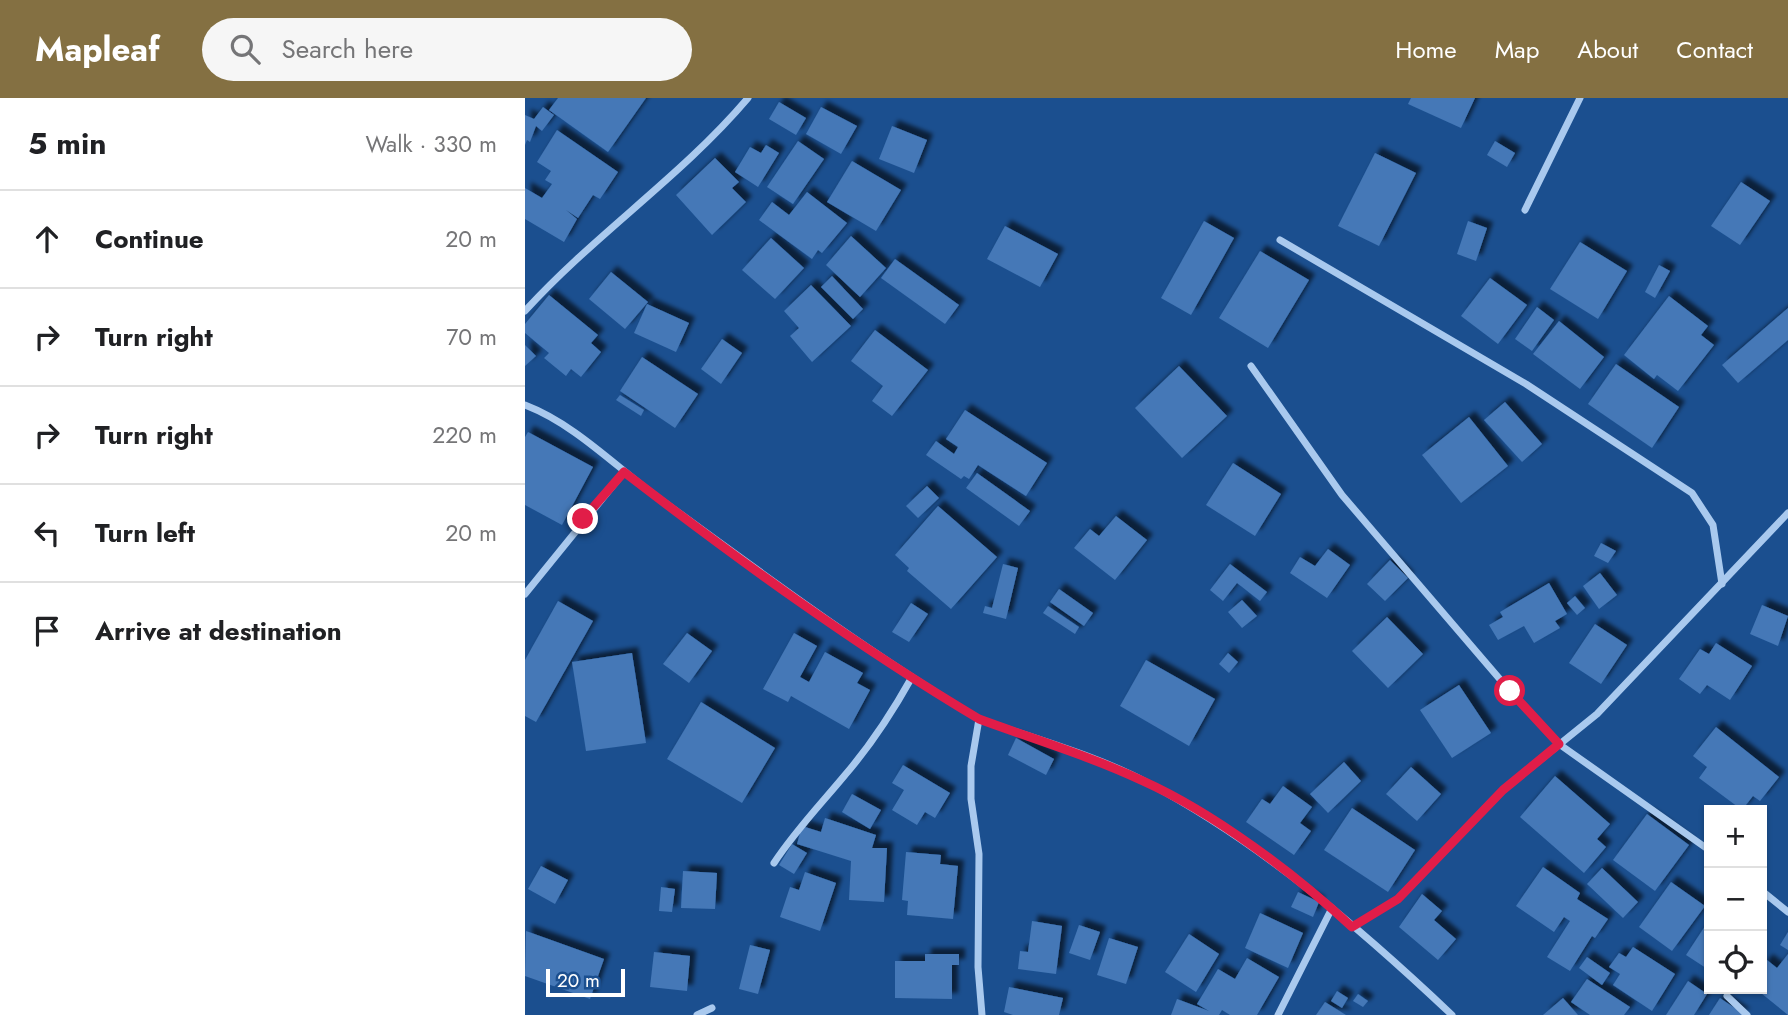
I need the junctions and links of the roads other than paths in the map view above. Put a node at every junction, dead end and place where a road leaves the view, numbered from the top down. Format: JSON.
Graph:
{"nodes":[{"id":1,"x":748,"y":98,"type":"edge"},
{"id":2,"x":1580,"y":98,"type":"edge"},
{"id":3,"x":1525,"y":210,"type":"dead end"},
{"id":4,"x":1280,"y":240,"type":"dead end"},
{"id":5,"x":525,"y":311,"type":"edge"},
{"id":6,"x":1251,"y":366,"type":"dead end"},
{"id":7,"x":525,"y":405,"type":"edge"},
{"id":8,"x":624,"y":472,"type":"junction"},
{"id":9,"x":1788,"y":513,"type":"edge"},
{"id":10,"x":1723,"y":584,"type":"junction"},
{"id":11,"x":525,"y":594,"type":"edge"},
{"id":12,"x":912,"y":677,"type":"junction"},
{"id":13,"x":979,"y":719,"type":"junction"},
{"id":14,"x":1559,"y":744,"type":"junction"},
{"id":15,"x":1704,"y":846,"type":"edge"},
{"id":16,"x":774,"y":863,"type":"dead end"},
{"id":17,"x":1767,"y":895,"type":"edge"},
{"id":18,"x":1332,"y":908,"type":"junction"},
{"id":19,"x":1788,"y":912,"type":"edge"},
{"id":20,"x":1352,"y":927,"type":"junction"},
{"id":21,"x":1727,"y":996,"type":"dead end"},
{"id":22,"x":712,"y":1008,"type":"dead end"},
{"id":23,"x":697,"y":1015,"type":"edge"},
{"id":24,"x":982,"y":1015,"type":"edge"},
{"id":25,"x":1278,"y":1015,"type":"edge"},
{"id":26,"x":1452,"y":1015,"type":"edge"},
{"id":27,"x":1747,"y":1015,"type":"edge"}],
"edges":[{"from":1,"to":5,"type":"street"},
{"from":2,"to":3,"type":"street"},
{"from":4,"to":10,"type":"street"},
{"from":6,"to":14,"type":"street"},
{"from":7,"to":8,"type":"street"},
{"from":8,"to":11,"type":"street"},
{"from":8,"to":12,"type":"street"},
{"from":9,"to":10,"type":"street"},
{"from":10,"to":14,"type":"street"},
{"from":12,"to":13,"type":"street"},
{"from":12,"to":16,"type":"street"},
{"from":13,"to":18,"type":"street"},
{"from":13,"to":24,"type":"street"},
{"from":14,"to":15,"type":"street"},
{"from":14,"to":20,"type":"street"},
{"from":17,"to":19,"type":"street"},
{"from":18,"to":20,"type":"street"},
{"from":18,"to":25,"type":"street"},
{"from":20,"to":26,"type":"street"},
{"from":21,"to":27,"type":"street"},
{"from":22,"to":23,"type":"street"}]}
